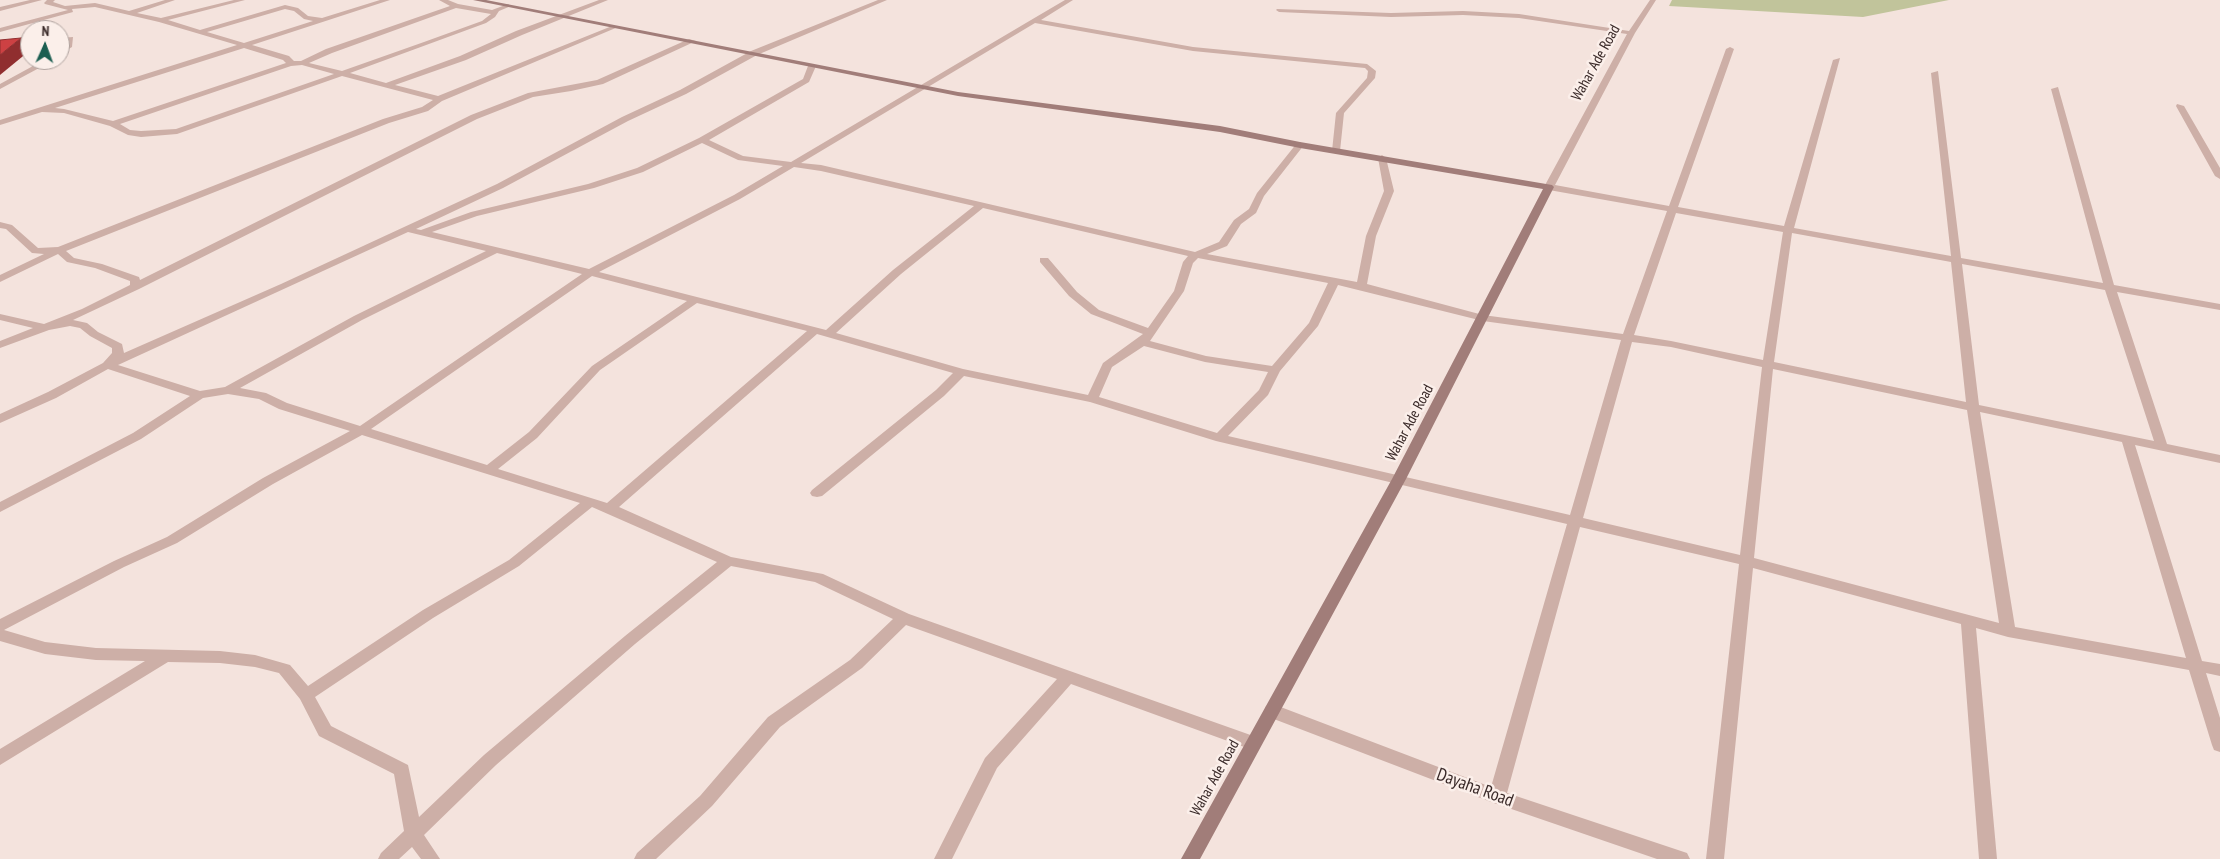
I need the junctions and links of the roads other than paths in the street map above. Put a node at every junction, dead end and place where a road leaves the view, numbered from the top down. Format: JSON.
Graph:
{"nodes":[{"id":1,"x":39,"y":0,"type":"edge"},
{"id":2,"x":52,"y":0,"type":"edge"},
{"id":3,"x":114,"y":0,"type":"edge"},
{"id":4,"x":172,"y":0,"type":"edge"},
{"id":5,"x":242,"y":0,"type":"edge"},
{"id":6,"x":387,"y":0,"type":"edge"},
{"id":7,"x":442,"y":0,"type":"edge"},
{"id":8,"x":476,"y":0,"type":"edge"},
{"id":9,"x":605,"y":0,"type":"edge"},
{"id":10,"x":884,"y":0,"type":"edge"},
{"id":11,"x":1070,"y":0,"type":"edge"},
{"id":12,"x":1653,"y":0,"type":"edge"},
{"id":13,"x":94,"y":5,"type":"junction"},
{"id":14,"x":456,"y":6,"type":"junction"},
{"id":15,"x":508,"y":6,"type":"junction"},
{"id":16,"x":0,"y":9,"type":"edge"},
{"id":17,"x":1279,"y":10,"type":"dead end"},
{"id":18,"x":126,"y":13,"type":"junction"},
{"id":19,"x":496,"y":13,"type":"junction"},
{"id":20,"x":563,"y":16,"type":"junction"},
{"id":21,"x":161,"y":20,"type":"junction"},
{"id":22,"x":323,"y":20,"type":"junction"},
{"id":23,"x":1033,"y":21,"type":"junction"},
{"id":24,"x":614,"y":27,"type":"junction"},
{"id":25,"x":0,"y":30,"type":"edge"},
{"id":26,"x":199,"y":32,"type":"junction"},
{"id":27,"x":1631,"y":33,"type":"junction"},
{"id":28,"x":692,"y":41,"type":"junction"},
{"id":29,"x":20,"y":45,"type":"edge"},
{"id":30,"x":243,"y":46,"type":"junction"},
{"id":31,"x":0,"y":48,"type":"edge"},
{"id":32,"x":1730,"y":49,"type":"dead end"},
{"id":33,"x":754,"y":53,"type":"junction"},
{"id":34,"x":1837,"y":60,"type":"dead end"},
{"id":35,"x":302,"y":63,"type":"junction"},
{"id":36,"x":290,"y":64,"type":"junction"},
{"id":37,"x":812,"y":66,"type":"junction"},
{"id":38,"x":31,"y":70,"type":"edge"},
{"id":39,"x":1935,"y":73,"type":"dead end"},
{"id":40,"x":341,"y":74,"type":"junction"},
{"id":41,"x":387,"y":85,"type":"junction"},
{"id":42,"x":0,"y":87,"type":"edge"},
{"id":43,"x":924,"y":88,"type":"junction"},
{"id":44,"x":2055,"y":89,"type":"dead end"},
{"id":45,"x":439,"y":99,"type":"junction"},
{"id":46,"x":2180,"y":106,"type":"dead end"},
{"id":47,"x":43,"y":110,"type":"junction"},
{"id":48,"x":0,"y":123,"type":"edge"},
{"id":49,"x":113,"y":124,"type":"junction"},
{"id":50,"x":702,"y":140,"type":"junction"},
{"id":51,"x":1300,"y":145,"type":"junction"},
{"id":52,"x":1336,"y":150,"type":"junction"},
{"id":53,"x":1382,"y":158,"type":"junction"},
{"id":54,"x":790,"y":165,"type":"junction"},
{"id":55,"x":2220,"y":176,"type":"edge"},
{"id":56,"x":1549,"y":187,"type":"junction"},
{"id":57,"x":981,"y":205,"type":"junction"},
{"id":58,"x":1672,"y":209,"type":"junction"},
{"id":59,"x":0,"y":225,"type":"edge"},
{"id":60,"x":406,"y":229,"type":"junction"},
{"id":61,"x":1788,"y":230,"type":"junction"},
{"id":62,"x":421,"y":232,"type":"junction"},
{"id":63,"x":59,"y":250,"type":"junction"},
{"id":64,"x":496,"y":250,"type":"junction"},
{"id":65,"x":1196,"y":255,"type":"junction"},
{"id":66,"x":1044,"y":260,"type":"dead end"},
{"id":67,"x":1956,"y":260,"type":"junction"},
{"id":68,"x":590,"y":273,"type":"junction"},
{"id":69,"x":0,"y":279,"type":"edge"},
{"id":70,"x":1334,"y":281,"type":"junction"},
{"id":71,"x":1361,"y":286,"type":"junction"},
{"id":72,"x":135,"y":287,"type":"junction"},
{"id":73,"x":2110,"y":288,"type":"junction"},
{"id":74,"x":695,"y":300,"type":"junction"},
{"id":75,"x":2220,"y":307,"type":"edge"},
{"id":76,"x":0,"y":317,"type":"edge"},
{"id":77,"x":1484,"y":318,"type":"junction"},
{"id":78,"x":44,"y":327,"type":"junction"},
{"id":79,"x":815,"y":330,"type":"junction"},
{"id":80,"x":1151,"y":333,"type":"junction"},
{"id":81,"x":828,"y":334,"type":"junction"},
{"id":82,"x":1627,"y":338,"type":"junction"},
{"id":83,"x":1142,"y":342,"type":"junction"},
{"id":84,"x":0,"y":345,"type":"edge"},
{"id":85,"x":1768,"y":364,"type":"junction"},
{"id":86,"x":107,"y":365,"type":"junction"},
{"id":87,"x":1275,"y":370,"type":"junction"},
{"id":88,"x":961,"y":372,"type":"junction"},
{"id":89,"x":228,"y":390,"type":"junction"},
{"id":90,"x":199,"y":395,"type":"junction"},
{"id":91,"x":1092,"y":398,"type":"junction"},
{"id":92,"x":1974,"y":407,"type":"junction"},
{"id":93,"x":0,"y":419,"type":"edge"},
{"id":94,"x":362,"y":430,"type":"junction"},
{"id":95,"x":1220,"y":438,"type":"junction"},
{"id":96,"x":2127,"y":439,"type":"junction"},
{"id":97,"x":2162,"y":447,"type":"junction"},
{"id":98,"x":2220,"y":459,"type":"edge"},
{"id":99,"x":489,"y":470,"type":"junction"},
{"id":100,"x":1399,"y":479,"type":"junction"},
{"id":101,"x":818,"y":493,"type":"dead end"},
{"id":102,"x":590,"y":502,"type":"junction"},
{"id":103,"x":0,"y":508,"type":"edge"},
{"id":104,"x":609,"y":508,"type":"junction"},
{"id":105,"x":1575,"y":522,"type":"junction"},
{"id":106,"x":728,"y":561,"type":"junction"},
{"id":107,"x":1746,"y":562,"type":"junction"},
{"id":108,"x":904,"y":618,"type":"junction"},
{"id":109,"x":1968,"y":620,"type":"junction"},
{"id":110,"x":0,"y":626,"type":"edge"},
{"id":111,"x":2008,"y":631,"type":"junction"},
{"id":112,"x":0,"y":635,"type":"edge"},
{"id":113,"x":165,"y":656,"type":"junction"},
{"id":114,"x":2196,"y":666,"type":"junction"},
{"id":115,"x":2220,"y":670,"type":"edge"},
{"id":116,"x":1068,"y":677,"type":"junction"},
{"id":117,"x":306,"y":695,"type":"junction"},
{"id":118,"x":1272,"y":711,"type":"junction"},
{"id":119,"x":1253,"y":743,"type":"junction"},
{"id":120,"x":2220,"y":744,"type":"edge"},
{"id":121,"x":0,"y":758,"type":"edge"},
{"id":122,"x":1497,"y":797,"type":"junction"},
{"id":123,"x":413,"y":833,"type":"junction"},
{"id":124,"x":1677,"y":858,"type":"edge"},
{"id":125,"x":387,"y":859,"type":"edge"},
{"id":126,"x":431,"y":859,"type":"edge"},
{"id":127,"x":643,"y":859,"type":"edge"},
{"id":128,"x":943,"y":859,"type":"edge"},
{"id":129,"x":1190,"y":859,"type":"edge"},
{"id":130,"x":1715,"y":859,"type":"edge"},
{"id":131,"x":1988,"y":859,"type":"edge"}],
"edges":[{"from":1,"to":16,"type":"street"},
{"from":2,"to":13,"type":"street"},
{"from":3,"to":13,"type":"street"},
{"from":4,"to":18,"type":"street"},
{"from":5,"to":21,"type":"street"},
{"from":6,"to":22,"type":"street"},
{"from":7,"to":14,"type":"street"},
{"from":8,"to":15,"type":"street"},
{"from":9,"to":20,"type":"street"},
{"from":10,"to":33,"type":"street"},
{"from":11,"to":23,"type":"street"},
{"from":12,"to":27,"type":"street","name":"Wahar Ade Road"},
{"from":13,"to":18,"type":"street"},
{"from":13,"to":25,"type":"street"},
{"from":14,"to":19,"type":"street"},
{"from":14,"to":35,"type":"street"},
{"from":15,"to":19,"type":"street"},
{"from":15,"to":20,"type":"street"},
{"from":17,"to":27,"type":"street"},
{"from":18,"to":21,"type":"street"},
{"from":19,"to":40,"type":"street"},
{"from":20,"to":24,"type":"street"},
{"from":20,"to":41,"type":"street"},
{"from":21,"to":26,"type":"street"},
{"from":22,"to":26,"type":"street"},
{"from":22,"to":30,"type":"street"},
{"from":23,"to":43,"type":"street"},
{"from":23,"to":52,"type":"street"},
{"from":24,"to":28,"type":"street"},
{"from":24,"to":45,"type":"street"},
{"from":26,"to":30,"type":"street"},
{"from":27,"to":56,"type":"street","name":"Wahar Ade Road"},
{"from":28,"to":33,"type":"street"},
{"from":28,"to":72,"type":"street"},
{"from":29,"to":31,"type":"street"},
{"from":30,"to":36,"type":"street"},
{"from":30,"to":47,"type":"street"},
{"from":32,"to":58,"type":"street"},
{"from":33,"to":37,"type":"street"},
{"from":33,"to":60,"type":"street"},
{"from":34,"to":61,"type":"street"},
{"from":35,"to":36,"type":"street"},
{"from":35,"to":40,"type":"street"},
{"from":36,"to":49,"type":"street"},
{"from":37,"to":43,"type":"street"},
{"from":37,"to":50,"type":"street"},
{"from":38,"to":42,"type":"street"},
{"from":39,"to":67,"type":"street"},
{"from":40,"to":41,"type":"street"},
{"from":40,"to":49,"type":"street"},
{"from":41,"to":45,"type":"street"},
{"from":43,"to":51,"type":"street"},
{"from":43,"to":54,"type":"street"},
{"from":44,"to":73,"type":"street"},
{"from":45,"to":63,"type":"street"},
{"from":46,"to":55,"type":"street"},
{"from":47,"to":48,"type":"street"},
{"from":47,"to":49,"type":"street"},
{"from":50,"to":54,"type":"street"},
{"from":50,"to":62,"type":"street"},
{"from":51,"to":52,"type":"street"},
{"from":51,"to":65,"type":"street"},
{"from":52,"to":53,"type":"street"},
{"from":53,"to":56,"type":"street"},
{"from":53,"to":71,"type":"street"},
{"from":54,"to":57,"type":"street"},
{"from":54,"to":68,"type":"street"},
{"from":56,"to":58,"type":"street"},
{"from":56,"to":77,"type":"street","name":"Wahar Ade Road"},
{"from":57,"to":65,"type":"street"},
{"from":57,"to":81,"type":"street"},
{"from":58,"to":61,"type":"street"},
{"from":58,"to":82,"type":"street"},
{"from":59,"to":63,"type":"street"},
{"from":60,"to":62,"type":"street"},
{"from":60,"to":86,"type":"street"},
{"from":61,"to":67,"type":"street"},
{"from":61,"to":85,"type":"street"},
{"from":62,"to":64,"type":"street"},
{"from":63,"to":69,"type":"street"},
{"from":63,"to":72,"type":"street"},
{"from":64,"to":68,"type":"street"},
{"from":64,"to":89,"type":"street"},
{"from":65,"to":70,"type":"street"},
{"from":65,"to":80,"type":"street"},
{"from":66,"to":80,"type":"street"},
{"from":67,"to":73,"type":"street"},
{"from":67,"to":92,"type":"street"},
{"from":68,"to":74,"type":"street"},
{"from":68,"to":94,"type":"street"},
{"from":70,"to":71,"type":"street"},
{"from":70,"to":87,"type":"street"},
{"from":71,"to":77,"type":"street"},
{"from":72,"to":78,"type":"street"},
{"from":73,"to":75,"type":"street"},
{"from":73,"to":97,"type":"street"},
{"from":74,"to":79,"type":"street"},
{"from":74,"to":99,"type":"street"},
{"from":76,"to":78,"type":"street"},
{"from":77,"to":82,"type":"street"},
{"from":77,"to":100,"type":"street","name":"Wahar Ade Road"},
{"from":78,"to":84,"type":"street"},
{"from":78,"to":86,"type":"street"},
{"from":79,"to":81,"type":"street"},
{"from":79,"to":104,"type":"street"},
{"from":80,"to":83,"type":"street"},
{"from":81,"to":88,"type":"street"},
{"from":82,"to":85,"type":"street"},
{"from":82,"to":105,"type":"street"},
{"from":83,"to":87,"type":"street"},
{"from":83,"to":91,"type":"street"},
{"from":85,"to":92,"type":"street"},
{"from":85,"to":107,"type":"street"},
{"from":86,"to":90,"type":"street"},
{"from":86,"to":93,"type":"street"},
{"from":87,"to":95,"type":"street"},
{"from":88,"to":91,"type":"street"},
{"from":88,"to":101,"type":"street"},
{"from":89,"to":90,"type":"street"},
{"from":89,"to":94,"type":"street"},
{"from":90,"to":103,"type":"street"},
{"from":91,"to":95,"type":"street"},
{"from":92,"to":96,"type":"street"},
{"from":92,"to":111,"type":"street"},
{"from":94,"to":99,"type":"street"},
{"from":94,"to":110,"type":"street"},
{"from":95,"to":100,"type":"street"},
{"from":96,"to":97,"type":"street"},
{"from":96,"to":114,"type":"street"},
{"from":97,"to":98,"type":"street"},
{"from":99,"to":102,"type":"street"},
{"from":100,"to":105,"type":"street"},
{"from":100,"to":118,"type":"street","name":"Wahar Ade Road"},
{"from":102,"to":104,"type":"street"},
{"from":102,"to":117,"type":"street"},
{"from":104,"to":106,"type":"street"},
{"from":105,"to":107,"type":"street"},
{"from":105,"to":122,"type":"street"},
{"from":106,"to":108,"type":"street"},
{"from":106,"to":123,"type":"street"},
{"from":107,"to":109,"type":"street"},
{"from":107,"to":130,"type":"street"},
{"from":108,"to":116,"type":"street"},
{"from":108,"to":127,"type":"street"},
{"from":109,"to":111,"type":"street"},
{"from":109,"to":131,"type":"street"},
{"from":111,"to":114,"type":"street"},
{"from":112,"to":113,"type":"street"},
{"from":113,"to":117,"type":"street"},
{"from":113,"to":121,"type":"street"},
{"from":114,"to":115,"type":"street"},
{"from":114,"to":120,"type":"street"},
{"from":116,"to":119,"type":"street"},
{"from":116,"to":128,"type":"street"},
{"from":117,"to":123,"type":"street"},
{"from":118,"to":119,"type":"street","name":"Wahar Ade Road"},
{"from":118,"to":122,"type":"street","name":"Dayaha Road"},
{"from":119,"to":129,"type":"street","name":"Wahar Ade Road"},
{"from":122,"to":124,"type":"street","name":"Dayaha Road"},
{"from":123,"to":125,"type":"street"},
{"from":123,"to":126,"type":"street"}]}
